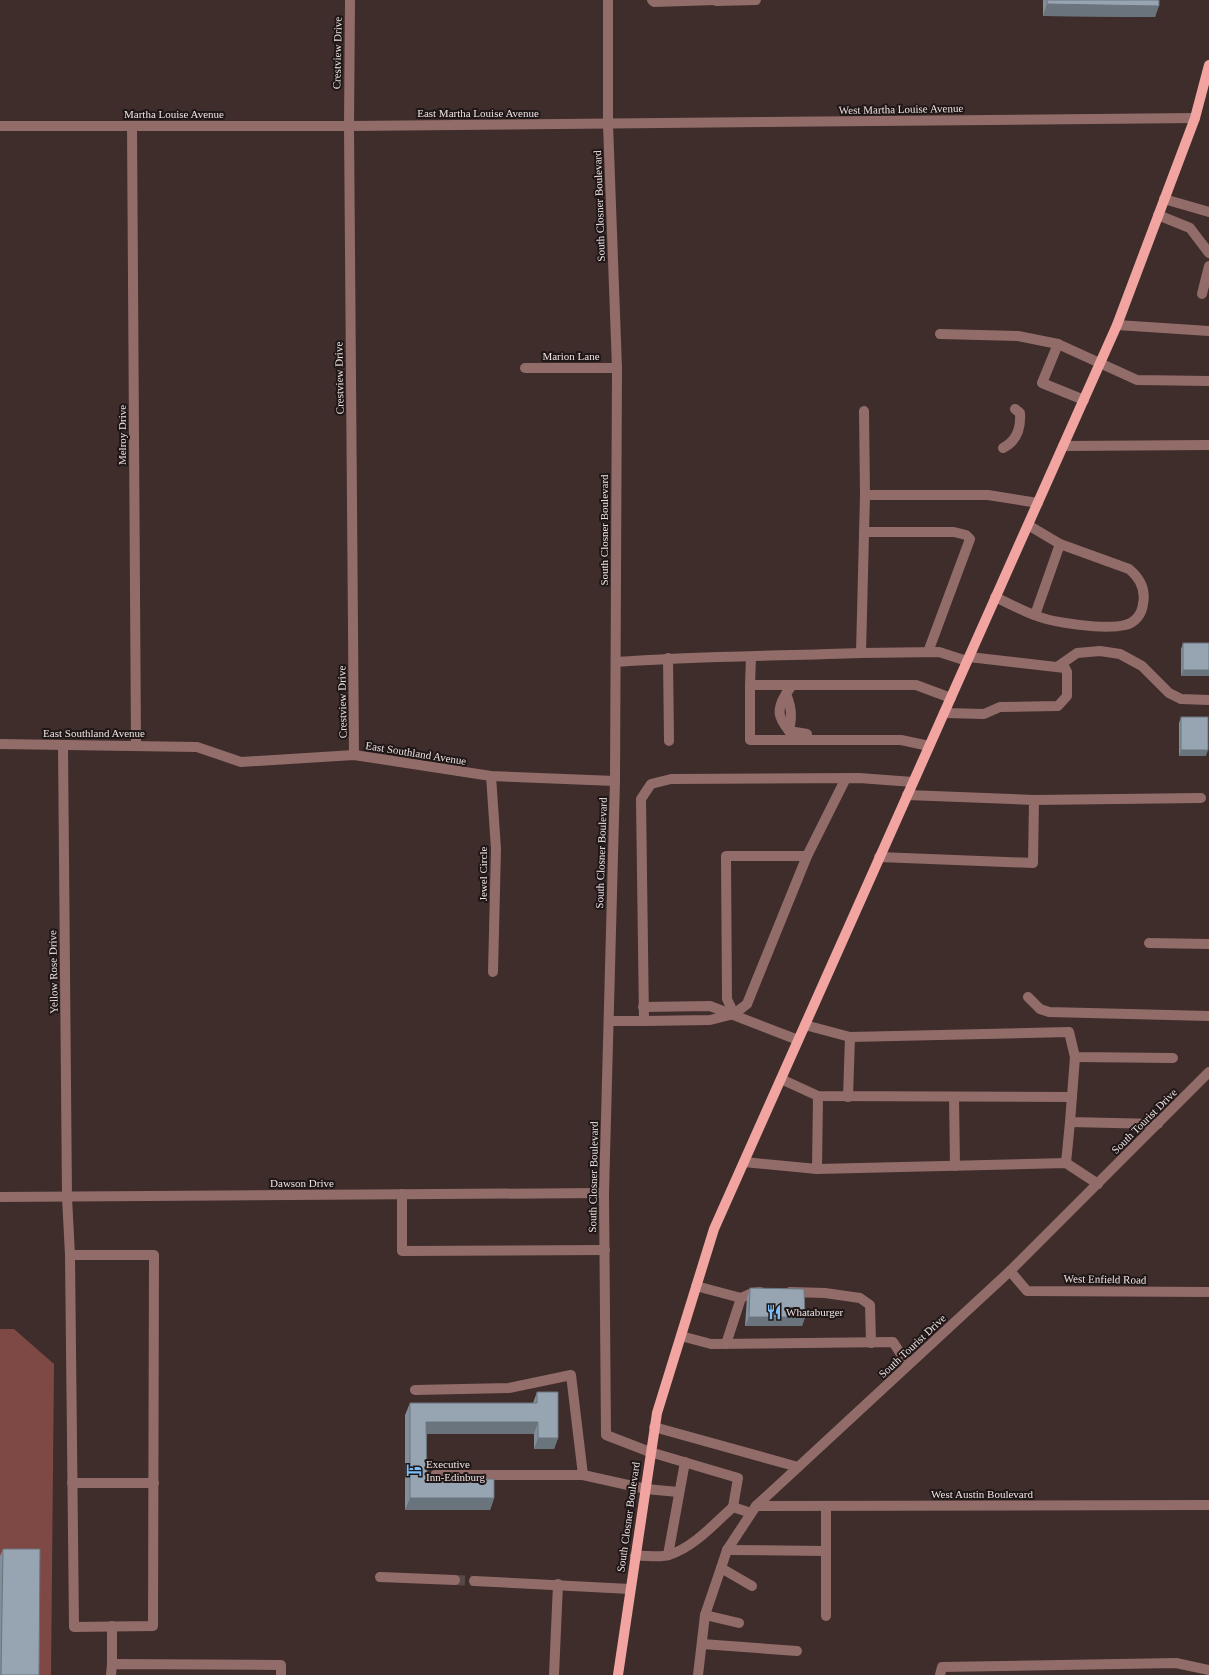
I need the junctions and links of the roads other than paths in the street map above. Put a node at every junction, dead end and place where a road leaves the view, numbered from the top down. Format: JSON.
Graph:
{"nodes":[{"id":1,"x":350,"y":0,"type":"edge"},
{"id":2,"x":608,"y":0,"type":"edge"},
{"id":3,"x":652,"y":0,"type":"edge"},
{"id":4,"x":716,"y":0,"type":"edge"},
{"id":5,"x":756,"y":0,"type":"edge"},
{"id":6,"x":1209,"y":65,"type":"edge"},
{"id":7,"x":1194,"y":118,"type":"junction"},
{"id":8,"x":608,"y":124,"type":"junction"},
{"id":9,"x":0,"y":126,"type":"edge"},
{"id":10,"x":132,"y":126,"type":"junction"},
{"id":11,"x":349,"y":126,"type":"junction"},
{"id":12,"x":1164,"y":198,"type":"junction"},
{"id":13,"x":1209,"y":212,"type":"edge"},
{"id":14,"x":1158,"y":215,"type":"junction"},
{"id":15,"x":1209,"y":254,"type":"edge"},
{"id":16,"x":1209,"y":266,"type":"edge"},
{"id":17,"x":1202,"y":294,"type":"dead end"},
{"id":18,"x":1117,"y":325,"type":"junction"},
{"id":19,"x":1209,"y":331,"type":"edge"},
{"id":20,"x":940,"y":334,"type":"dead end"},
{"id":21,"x":1058,"y":344,"type":"junction"},
{"id":22,"x":1101,"y":362,"type":"junction"},
{"id":23,"x":525,"y":368,"type":"dead end"},
{"id":24,"x":617,"y":368,"type":"junction"},
{"id":25,"x":1209,"y":381,"type":"edge"},
{"id":26,"x":1084,"y":400,"type":"junction"},
{"id":27,"x":1015,"y":409,"type":"dead end"},
{"id":28,"x":864,"y":411,"type":"dead end"},
{"id":29,"x":1209,"y":445,"type":"edge"},
{"id":30,"x":1063,"y":446,"type":"junction"},
{"id":31,"x":1003,"y":448,"type":"dead end"},
{"id":32,"x":865,"y":495,"type":"junction"},
{"id":33,"x":1038,"y":503,"type":"junction"},
{"id":34,"x":1028,"y":525,"type":"junction"},
{"id":35,"x":864,"y":532,"type":"junction"},
{"id":36,"x":1060,"y":544,"type":"junction"},
{"id":37,"x":995,"y":597,"type":"junction"},
{"id":38,"x":1035,"y":615,"type":"junction"},
{"id":39,"x":928,"y":652,"type":"junction"},
{"id":40,"x":861,"y":653,"type":"junction"},
{"id":41,"x":751,"y":657,"type":"junction"},
{"id":42,"x":668,"y":658,"type":"junction"},
{"id":43,"x":968,"y":659,"type":"junction"},
{"id":44,"x":616,"y":662,"type":"junction"},
{"id":45,"x":1057,"y":667,"type":"junction"},
{"id":46,"x":750,"y":685,"type":"junction"},
{"id":47,"x":792,"y":685,"type":"junction"},
{"id":48,"x":951,"y":698,"type":"junction"},
{"id":49,"x":1209,"y":700,"type":"edge"},
{"id":50,"x":944,"y":713,"type":"junction"},
{"id":51,"x":876,"y":740,"type":"junction"},
{"id":52,"x":669,"y":741,"type":"dead end"},
{"id":53,"x":0,"y":744,"type":"edge"},
{"id":54,"x":136,"y":745,"type":"junction"},
{"id":55,"x":63,"y":746,"type":"junction"},
{"id":56,"x":930,"y":746,"type":"junction"},
{"id":57,"x":354,"y":755,"type":"junction"},
{"id":58,"x":491,"y":776,"type":"junction"},
{"id":59,"x":846,"y":778,"type":"junction"},
{"id":60,"x":615,"y":781,"type":"junction"},
{"id":61,"x":913,"y":782,"type":"junction"},
{"id":62,"x":907,"y":796,"type":"junction"},
{"id":63,"x":1201,"y":798,"type":"dead end"},
{"id":64,"x":1034,"y":800,"type":"junction"},
{"id":65,"x":807,"y":856,"type":"junction"},
{"id":66,"x":880,"y":858,"type":"junction"},
{"id":67,"x":1149,"y":944,"type":"dead end"},
{"id":68,"x":1209,"y":944,"type":"edge"},
{"id":69,"x":492,"y":972,"type":"dead end"},
{"id":70,"x":1028,"y":997,"type":"dead end"},
{"id":71,"x":643,"y":1007,"type":"junction"},
{"id":72,"x":734,"y":1014,"type":"junction"},
{"id":73,"x":1209,"y":1016,"type":"edge"},
{"id":74,"x":644,"y":1020,"type":"junction"},
{"id":75,"x":609,"y":1021,"type":"junction"},
{"id":76,"x":805,"y":1025,"type":"junction"},
{"id":77,"x":850,"y":1037,"type":"junction"},
{"id":78,"x":798,"y":1040,"type":"junction"},
{"id":79,"x":1075,"y":1057,"type":"junction"},
{"id":80,"x":1173,"y":1058,"type":"dead end"},
{"id":81,"x":1208,"y":1074,"type":"edge"},
{"id":82,"x":781,"y":1079,"type":"junction"},
{"id":83,"x":818,"y":1096,"type":"junction"},
{"id":84,"x":848,"y":1097,"type":"junction"},
{"id":85,"x":954,"y":1097,"type":"junction"},
{"id":86,"x":1072,"y":1097,"type":"junction"},
{"id":87,"x":1070,"y":1122,"type":"junction"},
{"id":88,"x":1158,"y":1124,"type":"junction"},
{"id":89,"x":744,"y":1162,"type":"junction"},
{"id":90,"x":1066,"y":1164,"type":"junction"},
{"id":91,"x":955,"y":1166,"type":"junction"},
{"id":92,"x":817,"y":1169,"type":"junction"},
{"id":93,"x":1098,"y":1184,"type":"junction"},
{"id":94,"x":604,"y":1193,"type":"junction"},
{"id":95,"x":402,"y":1194,"type":"junction"},
{"id":96,"x":0,"y":1197,"type":"edge"},
{"id":97,"x":67,"y":1197,"type":"junction"},
{"id":98,"x":605,"y":1250,"type":"junction"},
{"id":99,"x":70,"y":1255,"type":"junction"},
{"id":100,"x":1010,"y":1271,"type":"junction"},
{"id":101,"x":696,"y":1286,"type":"junction"},
{"id":102,"x":772,"y":1292,"type":"edge"},
{"id":103,"x":788,"y":1292,"type":"edge"},
{"id":104,"x":1209,"y":1292,"type":"edge"},
{"id":105,"x":741,"y":1298,"type":"junction"},
{"id":106,"x":681,"y":1336,"type":"junction"},
{"id":107,"x":871,"y":1343,"type":"junction"},
{"id":108,"x":726,"y":1344,"type":"junction"},
{"id":109,"x":908,"y":1365,"type":"junction"},
{"id":110,"x":415,"y":1390,"type":"dead end"},
{"id":111,"x":654,"y":1427,"type":"junction"},
{"id":112,"x":650,"y":1452,"type":"junction"},
{"id":113,"x":685,"y":1462,"type":"junction"},
{"id":114,"x":798,"y":1467,"type":"junction"},
{"id":115,"x":435,"y":1475,"type":"dead end"},
{"id":116,"x":583,"y":1475,"type":"junction"},
{"id":117,"x":72,"y":1483,"type":"junction"},
{"id":118,"x":154,"y":1483,"type":"junction"},
{"id":119,"x":646,"y":1489,"type":"junction"},
{"id":120,"x":678,"y":1492,"type":"junction"},
{"id":121,"x":826,"y":1506,"type":"junction"},
{"id":122,"x":1209,"y":1506,"type":"edge"},
{"id":123,"x":733,"y":1507,"type":"junction"},
{"id":124,"x":753,"y":1510,"type":"junction"},
{"id":125,"x":727,"y":1550,"type":"junction"},
{"id":126,"x":826,"y":1550,"type":"junction"},
{"id":127,"x":668,"y":1555,"type":"junction"},
{"id":128,"x":635,"y":1556,"type":"junction"},
{"id":129,"x":721,"y":1568,"type":"junction"},
{"id":130,"x":380,"y":1578,"type":"dead end"},
{"id":131,"x":455,"y":1580,"type":"tunnel mouth"},
{"id":132,"x":474,"y":1580,"type":"tunnel mouth"},
{"id":133,"x":558,"y":1584,"type":"junction"},
{"id":134,"x":752,"y":1586,"type":"dead end"},
{"id":135,"x":630,"y":1589,"type":"junction"},
{"id":136,"x":705,"y":1615,"type":"junction"},
{"id":137,"x":826,"y":1616,"type":"dead end"},
{"id":138,"x":739,"y":1623,"type":"dead end"},
{"id":139,"x":112,"y":1626,"type":"junction"},
{"id":140,"x":702,"y":1644,"type":"junction"},
{"id":141,"x":797,"y":1651,"type":"dead end"},
{"id":142,"x":112,"y":1664,"type":"junction"},
{"id":143,"x":1209,"y":1670,"type":"edge"},
{"id":144,"x":111,"y":1675,"type":"edge"},
{"id":145,"x":281,"y":1675,"type":"edge"},
{"id":146,"x":554,"y":1675,"type":"edge"},
{"id":147,"x":618,"y":1675,"type":"edge"},
{"id":148,"x":698,"y":1675,"type":"edge"},
{"id":149,"x":940,"y":1675,"type":"edge"}],
"edges":[{"from":1,"to":11,"type":"street","name":"Crestview Drive"},
{"from":2,"to":8,"type":"street","name":"South Closner Boulevard"},
{"from":3,"to":4,"type":"street"},
{"from":4,"to":5,"type":"street"},
{"from":6,"to":7,"type":"main road"},
{"from":7,"to":8,"type":"street","name":"West Martha Louise Avenue"},
{"from":7,"to":12,"type":"main road"},
{"from":8,"to":11,"type":"street","name":"East Martha Louise Avenue"},
{"from":8,"to":24,"type":"street","name":"South Closner Boulevard"},
{"from":9,"to":10,"type":"street","name":"Martha Louise Avenue"},
{"from":10,"to":11,"type":"street","name":"Martha Louise Avenue"},
{"from":10,"to":54,"type":"street","name":"Melroy Drive"},
{"from":11,"to":57,"type":"street","name":"Crestview Drive"},
{"from":12,"to":13,"type":"street"},
{"from":12,"to":14,"type":"main road"},
{"from":14,"to":15,"type":"street"},
{"from":14,"to":18,"type":"main road"},
{"from":16,"to":17,"type":"street"},
{"from":18,"to":19,"type":"street"},
{"from":18,"to":22,"type":"main road"},
{"from":20,"to":21,"type":"street"},
{"from":21,"to":22,"type":"street"},
{"from":21,"to":26,"type":"street"},
{"from":22,"to":25,"type":"street"},
{"from":22,"to":26,"type":"main road"},
{"from":23,"to":24,"type":"street","name":"Marion Lane"},
{"from":24,"to":44,"type":"street","name":"South Closner Boulevard"},
{"from":26,"to":30,"type":"main road"},
{"from":27,"to":31,"type":"street"},
{"from":28,"to":32,"type":"street"},
{"from":29,"to":30,"type":"street"},
{"from":30,"to":33,"type":"main road"},
{"from":32,"to":33,"type":"street"},
{"from":32,"to":35,"type":"street"},
{"from":33,"to":34,"type":"main road"},
{"from":34,"to":36,"type":"street"},
{"from":34,"to":37,"type":"main road"},
{"from":35,"to":39,"type":"street"},
{"from":35,"to":40,"type":"street"},
{"from":36,"to":38,"type":"street"},
{"from":36,"to":38,"type":"street"},
{"from":37,"to":38,"type":"street"},
{"from":37,"to":43,"type":"main road"},
{"from":39,"to":40,"type":"street"},
{"from":39,"to":43,"type":"street"},
{"from":40,"to":41,"type":"street"},
{"from":41,"to":42,"type":"street"},
{"from":41,"to":46,"type":"street"},
{"from":42,"to":44,"type":"street"},
{"from":42,"to":52,"type":"street"},
{"from":43,"to":45,"type":"street"},
{"from":43,"to":48,"type":"main road"},
{"from":44,"to":60,"type":"street","name":"South Closner Boulevard"},
{"from":45,"to":49,"type":"street"},
{"from":45,"to":50,"type":"street"},
{"from":46,"to":47,"type":"street"},
{"from":46,"to":51,"type":"street"},
{"from":47,"to":48,"type":"street"},
{"from":47,"to":51,"type":"street"},
{"from":48,"to":50,"type":"main road"},
{"from":50,"to":56,"type":"main road"},
{"from":51,"to":56,"type":"street"},
{"from":53,"to":55,"type":"street","name":"East Southland Avenue"},
{"from":54,"to":55,"type":"street","name":"East Southland Avenue"},
{"from":54,"to":57,"type":"street","name":"East Southland Avenue"},
{"from":55,"to":97,"type":"street","name":"Yellow Rose Drive"},
{"from":56,"to":61,"type":"main road"},
{"from":57,"to":58,"type":"street","name":"East Southland Avenue"},
{"from":58,"to":60,"type":"street","name":"East Southland Avenue"},
{"from":58,"to":69,"type":"street","name":"Jewel Circle"},
{"from":59,"to":61,"type":"street"},
{"from":59,"to":65,"type":"street"},
{"from":59,"to":71,"type":"street"},
{"from":60,"to":75,"type":"street","name":"South Closner Boulevard"},
{"from":61,"to":62,"type":"main road"},
{"from":62,"to":64,"type":"street"},
{"from":62,"to":66,"type":"main road"},
{"from":63,"to":64,"type":"street"},
{"from":64,"to":66,"type":"street"},
{"from":65,"to":72,"type":"street"},
{"from":65,"to":72,"type":"street"},
{"from":66,"to":76,"type":"main road"},
{"from":67,"to":68,"type":"street"},
{"from":70,"to":73,"type":"street"},
{"from":71,"to":72,"type":"street"},
{"from":71,"to":74,"type":"street"},
{"from":72,"to":74,"type":"street"},
{"from":72,"to":78,"type":"street"},
{"from":74,"to":75,"type":"street"},
{"from":75,"to":94,"type":"street","name":"South Closner Boulevard"},
{"from":76,"to":77,"type":"street"},
{"from":76,"to":78,"type":"main road"},
{"from":77,"to":79,"type":"street"},
{"from":77,"to":84,"type":"street"},
{"from":78,"to":82,"type":"main road"},
{"from":79,"to":80,"type":"street"},
{"from":79,"to":86,"type":"street"},
{"from":81,"to":88,"type":"street","name":"South Tourist Drive"},
{"from":82,"to":83,"type":"street"},
{"from":82,"to":89,"type":"main road"},
{"from":83,"to":84,"type":"street"},
{"from":83,"to":92,"type":"street"},
{"from":84,"to":85,"type":"street"},
{"from":85,"to":86,"type":"street"},
{"from":85,"to":91,"type":"street"},
{"from":86,"to":87,"type":"street"},
{"from":87,"to":88,"type":"street"},
{"from":87,"to":90,"type":"street"},
{"from":88,"to":93,"type":"street","name":"South Tourist Drive"},
{"from":89,"to":92,"type":"street"},
{"from":89,"to":101,"type":"main road"},
{"from":90,"to":91,"type":"street"},
{"from":90,"to":93,"type":"street"},
{"from":91,"to":92,"type":"street"},
{"from":93,"to":100,"type":"street","name":"South Tourist Drive"},
{"from":94,"to":95,"type":"street","name":"Dawson Drive"},
{"from":94,"to":98,"type":"street","name":"South Closner Boulevard"},
{"from":95,"to":97,"type":"street","name":"Dawson Drive"},
{"from":95,"to":98,"type":"street"},
{"from":96,"to":97,"type":"street","name":"Dawson Drive"},
{"from":97,"to":99,"type":"street","name":"Yellow Rose Drive"},
{"from":98,"to":112,"type":"street","name":"South Closner Boulevard"},
{"from":99,"to":117,"type":"street","name":"Yellow Rose Drive"},
{"from":99,"to":118,"type":"street"},
{"from":100,"to":104,"type":"street","name":"West Enfield Road"},
{"from":100,"to":109,"type":"street","name":"South Tourist Drive"},
{"from":101,"to":105,"type":"street"},
{"from":101,"to":106,"type":"main road"},
{"from":102,"to":105,"type":"street"},
{"from":103,"to":107,"type":"street"},
{"from":105,"to":108,"type":"street"},
{"from":106,"to":108,"type":"street"},
{"from":106,"to":111,"type":"main road"},
{"from":107,"to":108,"type":"street"},
{"from":107,"to":109,"type":"street"},
{"from":109,"to":114,"type":"street","name":"South Tourist Drive"},
{"from":110,"to":116,"type":"street"},
{"from":111,"to":112,"type":"main road"},
{"from":111,"to":114,"type":"street"},
{"from":112,"to":113,"type":"street"},
{"from":112,"to":119,"type":"main road","name":"South Closner Boulevard"},
{"from":113,"to":120,"type":"street"},
{"from":113,"to":123,"type":"street"},
{"from":114,"to":124,"type":"street","name":"South Tourist Drive"},
{"from":115,"to":116,"type":"street"},
{"from":116,"to":119,"type":"street"},
{"from":117,"to":118,"type":"street"},
{"from":117,"to":139,"type":"street","name":"Yellow Rose Drive"},
{"from":118,"to":139,"type":"street"},
{"from":119,"to":120,"type":"street"},
{"from":119,"to":128,"type":"main road","name":"South Closner Boulevard"},
{"from":120,"to":127,"type":"street"},
{"from":121,"to":122,"type":"street","name":"West Austin Boulevard"},
{"from":121,"to":124,"type":"street","name":"West Austin Boulevard"},
{"from":121,"to":126,"type":"street"},
{"from":123,"to":124,"type":"street","name":"West Austin Boulevard"},
{"from":123,"to":127,"type":"street"},
{"from":124,"to":125,"type":"street","name":"South Tourist Drive"},
{"from":125,"to":126,"type":"street"},
{"from":125,"to":129,"type":"street","name":"South Tourist Drive"},
{"from":126,"to":137,"type":"street"},
{"from":127,"to":128,"type":"street"},
{"from":128,"to":135,"type":"main road","name":"South Closner Boulevard"},
{"from":129,"to":134,"type":"street"},
{"from":129,"to":136,"type":"street","name":"South Tourist Drive"},
{"from":130,"to":131,"type":"street"},
{"from":132,"to":133,"type":"street"},
{"from":133,"to":135,"type":"street"},
{"from":133,"to":146,"type":"street"},
{"from":135,"to":147,"type":"main road","name":"South Closner Boulevard"},
{"from":136,"to":138,"type":"street"},
{"from":136,"to":140,"type":"street","name":"South Tourist Drive"},
{"from":139,"to":142,"type":"street"},
{"from":140,"to":141,"type":"street"},
{"from":140,"to":148,"type":"street","name":"South Tourist Drive"},
{"from":142,"to":144,"type":"street"},
{"from":142,"to":145,"type":"street"},
{"from":143,"to":149,"type":"street"}]}
